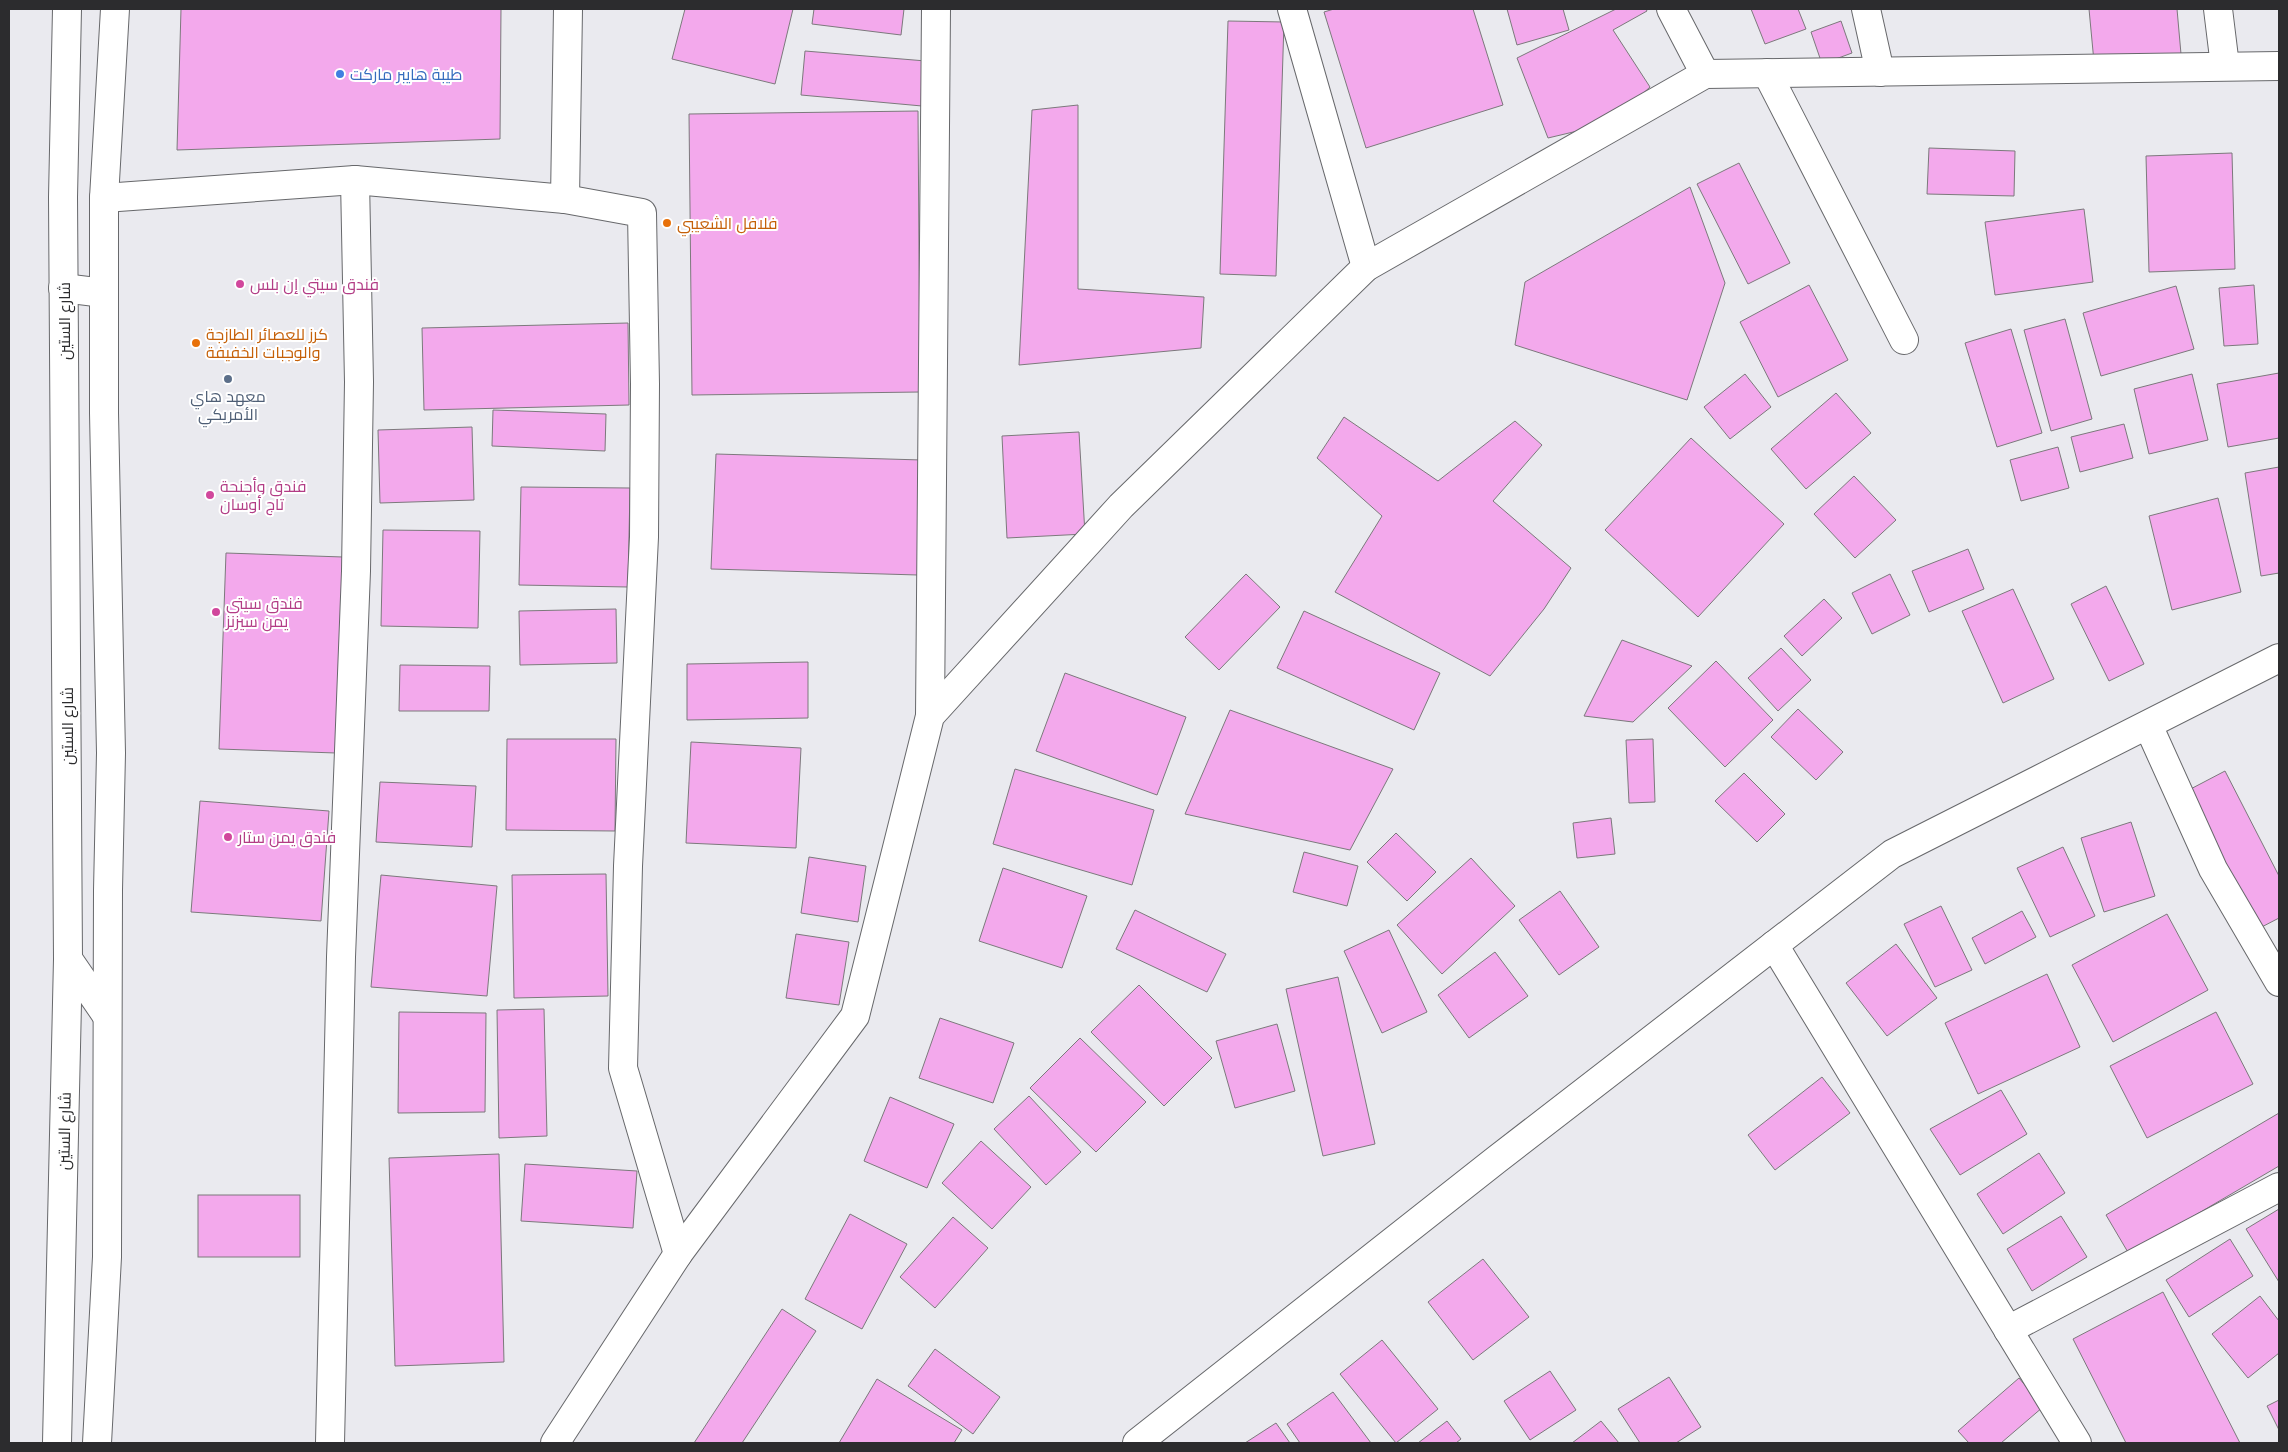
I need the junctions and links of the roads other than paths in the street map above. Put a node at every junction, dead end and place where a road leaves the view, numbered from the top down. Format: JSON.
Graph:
{"nodes":[{"id":1,"x":67,"y":9,"type":"edge"},
{"id":2,"x":115,"y":9,"type":"edge"},
{"id":3,"x":568,"y":9,"type":"edge"},
{"id":4,"x":936,"y":9,"type":"edge"},
{"id":5,"x":1292,"y":9,"type":"edge"},
{"id":6,"x":1671,"y":9,"type":"edge"},
{"id":7,"x":1866,"y":9,"type":"edge"},
{"id":8,"x":2218,"y":9,"type":"edge"},
{"id":9,"x":2225,"y":66,"type":"junction"},
{"id":10,"x":2279,"y":66,"type":"edge"},
{"id":11,"x":1880,"y":72,"type":"junction"},
{"id":12,"x":1705,"y":74,"type":"junction"},
{"id":13,"x":1767,"y":74,"type":"junction"},
{"id":14,"x":355,"y":180,"type":"junction"},
{"id":15,"x":104,"y":198,"type":"junction"},
{"id":16,"x":565,"y":199,"type":"junction"},
{"id":17,"x":1366,"y":267,"type":"junction"},
{"id":18,"x":63,"y":288,"type":"junction"},
{"id":19,"x":104,"y":292,"type":"junction"},
{"id":20,"x":1904,"y":340,"type":"dead end"},
{"id":21,"x":2279,"y":658,"type":"edge"},
{"id":22,"x":930,"y":716,"type":"junction"},
{"id":23,"x":2148,"y":724,"type":"junction"},
{"id":24,"x":1774,"y":945,"type":"junction"},
{"id":25,"x":68,"y":959,"type":"junction"},
{"id":26,"x":2279,"y":982,"type":"edge"},
{"id":27,"x":107,"y":1016,"type":"junction"},
{"id":28,"x":2279,"y":1187,"type":"edge"},
{"id":29,"x":678,"y":1254,"type":"junction"},
{"id":30,"x":2008,"y":1330,"type":"junction"},
{"id":31,"x":57,"y":1443,"type":"edge"},
{"id":32,"x":97,"y":1443,"type":"edge"},
{"id":33,"x":330,"y":1443,"type":"edge"},
{"id":34,"x":556,"y":1443,"type":"edge"},
{"id":35,"x":1137,"y":1443,"type":"edge"},
{"id":36,"x":2077,"y":1443,"type":"edge"}],
"edges":[{"from":1,"to":18,"type":"main road","name":"شارع الستين"},
{"from":2,"to":15,"type":"main road"},
{"from":3,"to":16,"type":"main road"},
{"from":4,"to":22,"type":"main road"},
{"from":5,"to":17,"type":"main road"},
{"from":6,"to":12,"type":"main road"},
{"from":7,"to":11,"type":"main road"},
{"from":8,"to":9,"type":"main road"},
{"from":9,"to":10,"type":"main road"},
{"from":9,"to":11,"type":"main road"},
{"from":11,"to":13,"type":"main road"},
{"from":12,"to":13,"type":"main road"},
{"from":12,"to":17,"type":"main road"},
{"from":13,"to":20,"type":"main road"},
{"from":14,"to":15,"type":"main road"},
{"from":14,"to":16,"type":"main road"},
{"from":14,"to":33,"type":"main road"},
{"from":15,"to":19,"type":"main road"},
{"from":16,"to":29,"type":"main road"},
{"from":17,"to":22,"type":"main road"},
{"from":18,"to":19,"type":"main road"},
{"from":18,"to":25,"type":"main road","name":"شارع الستين"},
{"from":19,"to":27,"type":"main road"},
{"from":21,"to":23,"type":"main road"},
{"from":22,"to":29,"type":"main road"},
{"from":23,"to":24,"type":"main road"},
{"from":23,"to":26,"type":"main road"},
{"from":24,"to":30,"type":"main road"},
{"from":24,"to":35,"type":"main road"},
{"from":25,"to":27,"type":"main road"},
{"from":25,"to":31,"type":"main road","name":"شارع الستين"},
{"from":27,"to":32,"type":"main road"},
{"from":28,"to":30,"type":"main road"},
{"from":29,"to":34,"type":"main road"},
{"from":30,"to":36,"type":"main road"}]}
